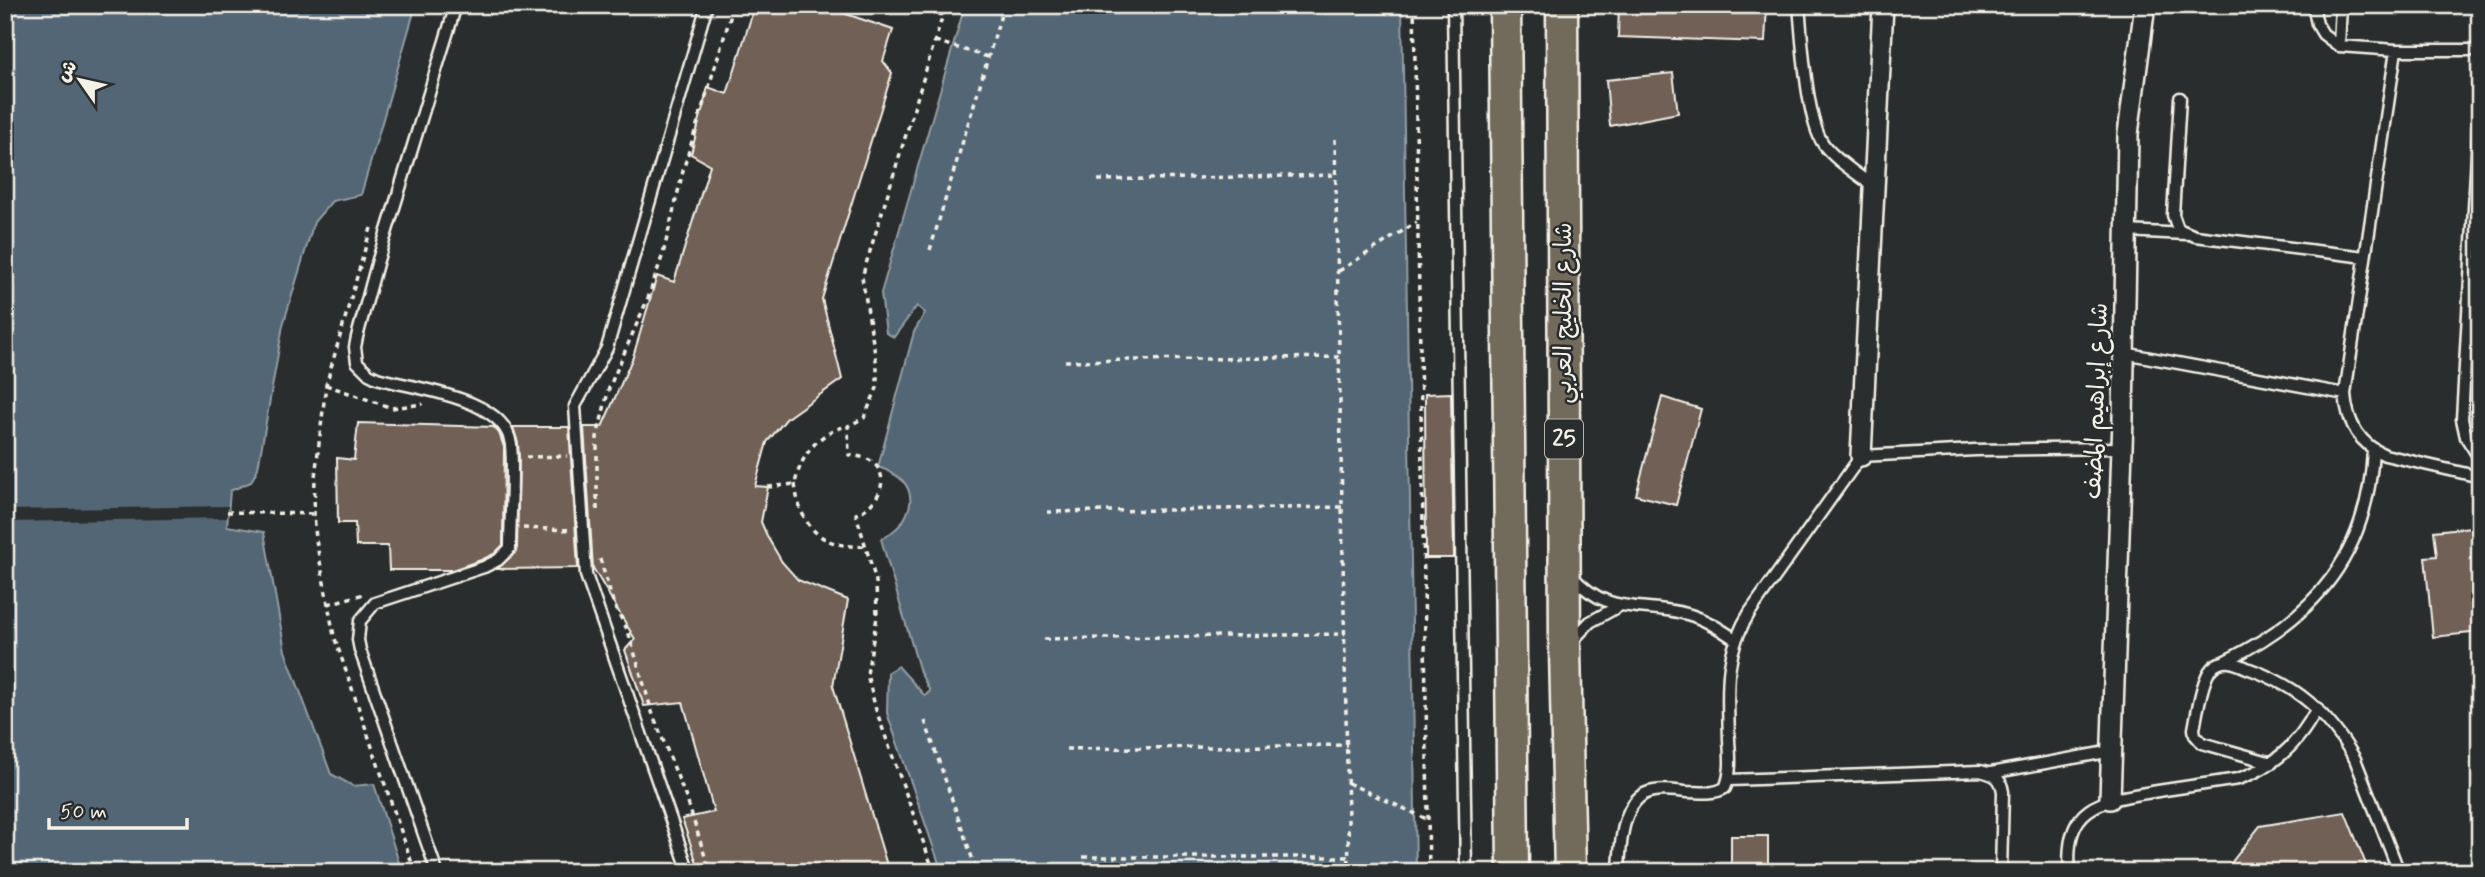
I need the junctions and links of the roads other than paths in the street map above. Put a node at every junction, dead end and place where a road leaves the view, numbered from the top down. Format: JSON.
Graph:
{"nodes":[{"id":1,"x":456,"y":5,"type":"edge"},
{"id":2,"x":707,"y":5,"type":"edge"},
{"id":3,"x":1453,"y":5,"type":"edge"},
{"id":4,"x":1499,"y":5,"type":"edge"},
{"id":5,"x":1505,"y":5,"type":"edge"},
{"id":6,"x":1562,"y":5,"type":"edge"},
{"id":7,"x":1799,"y":5,"type":"edge"},
{"id":8,"x":1884,"y":5,"type":"edge"},
{"id":9,"x":2145,"y":5,"type":"edge"},
{"id":10,"x":2313,"y":5,"type":"edge"},
{"id":11,"x":2341,"y":5,"type":"edge"},
{"id":12,"x":2339,"y":46,"type":"junction"},
{"id":13,"x":2396,"y":50,"type":"junction"},
{"id":14,"x":2480,"y":50,"type":"edge"},
{"id":15,"x":1505,"y":55,"type":"junction"},
{"id":16,"x":2180,"y":98,"type":"dead end"},
{"id":17,"x":2480,"y":102,"type":"edge"},
{"id":18,"x":1874,"y":188,"type":"junction"},
{"id":19,"x":2126,"y":231,"type":"junction"},
{"id":20,"x":2186,"y":234,"type":"junction"},
{"id":21,"x":2365,"y":257,"type":"junction"},
{"id":22,"x":2124,"y":353,"type":"junction"},
{"id":23,"x":2345,"y":394,"type":"junction"},
{"id":24,"x":2121,"y":447,"type":"junction"},
{"id":25,"x":2373,"y":450,"type":"junction"},
{"id":26,"x":1861,"y":456,"type":"junction"},
{"id":27,"x":2480,"y":459,"type":"edge"},
{"id":28,"x":2480,"y":477,"type":"edge"},
{"id":29,"x":1565,"y":565,"type":"junction"},
{"id":30,"x":1619,"y":606,"type":"junction"},
{"id":31,"x":1735,"y":639,"type":"junction"},
{"id":32,"x":1565,"y":650,"type":"junction"},
{"id":33,"x":2225,"y":662,"type":"junction"},
{"id":34,"x":2317,"y":708,"type":"junction"},
{"id":35,"x":2112,"y":751,"type":"junction"},
{"id":36,"x":2272,"y":763,"type":"junction"},
{"id":37,"x":1990,"y":773,"type":"junction"},
{"id":38,"x":1729,"y":780,"type":"junction"},
{"id":39,"x":2110,"y":799,"type":"junction"},
{"id":40,"x":437,"y":872,"type":"edge"},
{"id":41,"x":689,"y":872,"type":"edge"},
{"id":42,"x":1466,"y":872,"type":"edge"},
{"id":43,"x":1513,"y":872,"type":"edge"},
{"id":44,"x":1570,"y":872,"type":"edge"},
{"id":45,"x":1619,"y":872,"type":"edge"},
{"id":46,"x":2001,"y":872,"type":"edge"},
{"id":47,"x":2070,"y":872,"type":"edge"},
{"id":48,"x":2399,"y":872,"type":"edge"}],
"edges":[{"from":1,"to":40,"type":"lane"},
{"from":2,"to":41,"type":"lane"},
{"from":3,"to":42,"type":"lane"},
{"from":4,"to":15,"type":"main road"},
{"from":5,"to":15,"type":"main road","number":"25"},
{"from":6,"to":29,"type":"main road","name":"شارع الخليج العربي","number":"25"},
{"from":7,"to":18,"type":"lane"},
{"from":8,"to":18,"type":"street"},
{"from":9,"to":19,"type":"street","name":"شارع إبراهيم المضف"},
{"from":10,"to":12,"type":"lane"},
{"from":11,"to":12,"type":"lane"},
{"from":12,"to":13,"type":"lane"},
{"from":13,"to":14,"type":"lane"},
{"from":13,"to":21,"type":"lane"},
{"from":15,"to":43,"type":"main road","number":"25"},
{"from":16,"to":20,"type":"lane"},
{"from":17,"to":27,"type":"lane"},
{"from":18,"to":26,"type":"street"},
{"from":19,"to":20,"type":"lane"},
{"from":19,"to":22,"type":"street","name":"شارع إبراهيم المضف"},
{"from":20,"to":21,"type":"lane"},
{"from":21,"to":23,"type":"lane"},
{"from":22,"to":23,"type":"lane"},
{"from":22,"to":24,"type":"street","name":"شارع إبراهيم المضف"},
{"from":23,"to":25,"type":"lane"},
{"from":24,"to":26,"type":"lane"},
{"from":24,"to":35,"type":"street","name":"شارع إبراهيم المضف"},
{"from":25,"to":28,"type":"lane"},
{"from":25,"to":33,"type":"lane"},
{"from":26,"to":31,"type":"lane"},
{"from":29,"to":30,"type":"lane"},
{"from":29,"to":32,"type":"main road","name":"شارع الخليج العربي","number":"25"},
{"from":30,"to":31,"type":"lane"},
{"from":30,"to":32,"type":"lane"},
{"from":31,"to":38,"type":"lane"},
{"from":32,"to":44,"type":"main road","name":"شارع الخليج العربي","number":"25"},
{"from":33,"to":34,"type":"lane"},
{"from":33,"to":36,"type":"lane"},
{"from":34,"to":36,"type":"lane"},
{"from":34,"to":48,"type":"lane"},
{"from":35,"to":37,"type":"lane"},
{"from":35,"to":39,"type":"street","name":"شارع إبراهيم المضف"},
{"from":36,"to":39,"type":"lane"},
{"from":37,"to":38,"type":"lane"},
{"from":37,"to":46,"type":"lane"},
{"from":38,"to":45,"type":"lane"},
{"from":39,"to":47,"type":"lane"}]}
